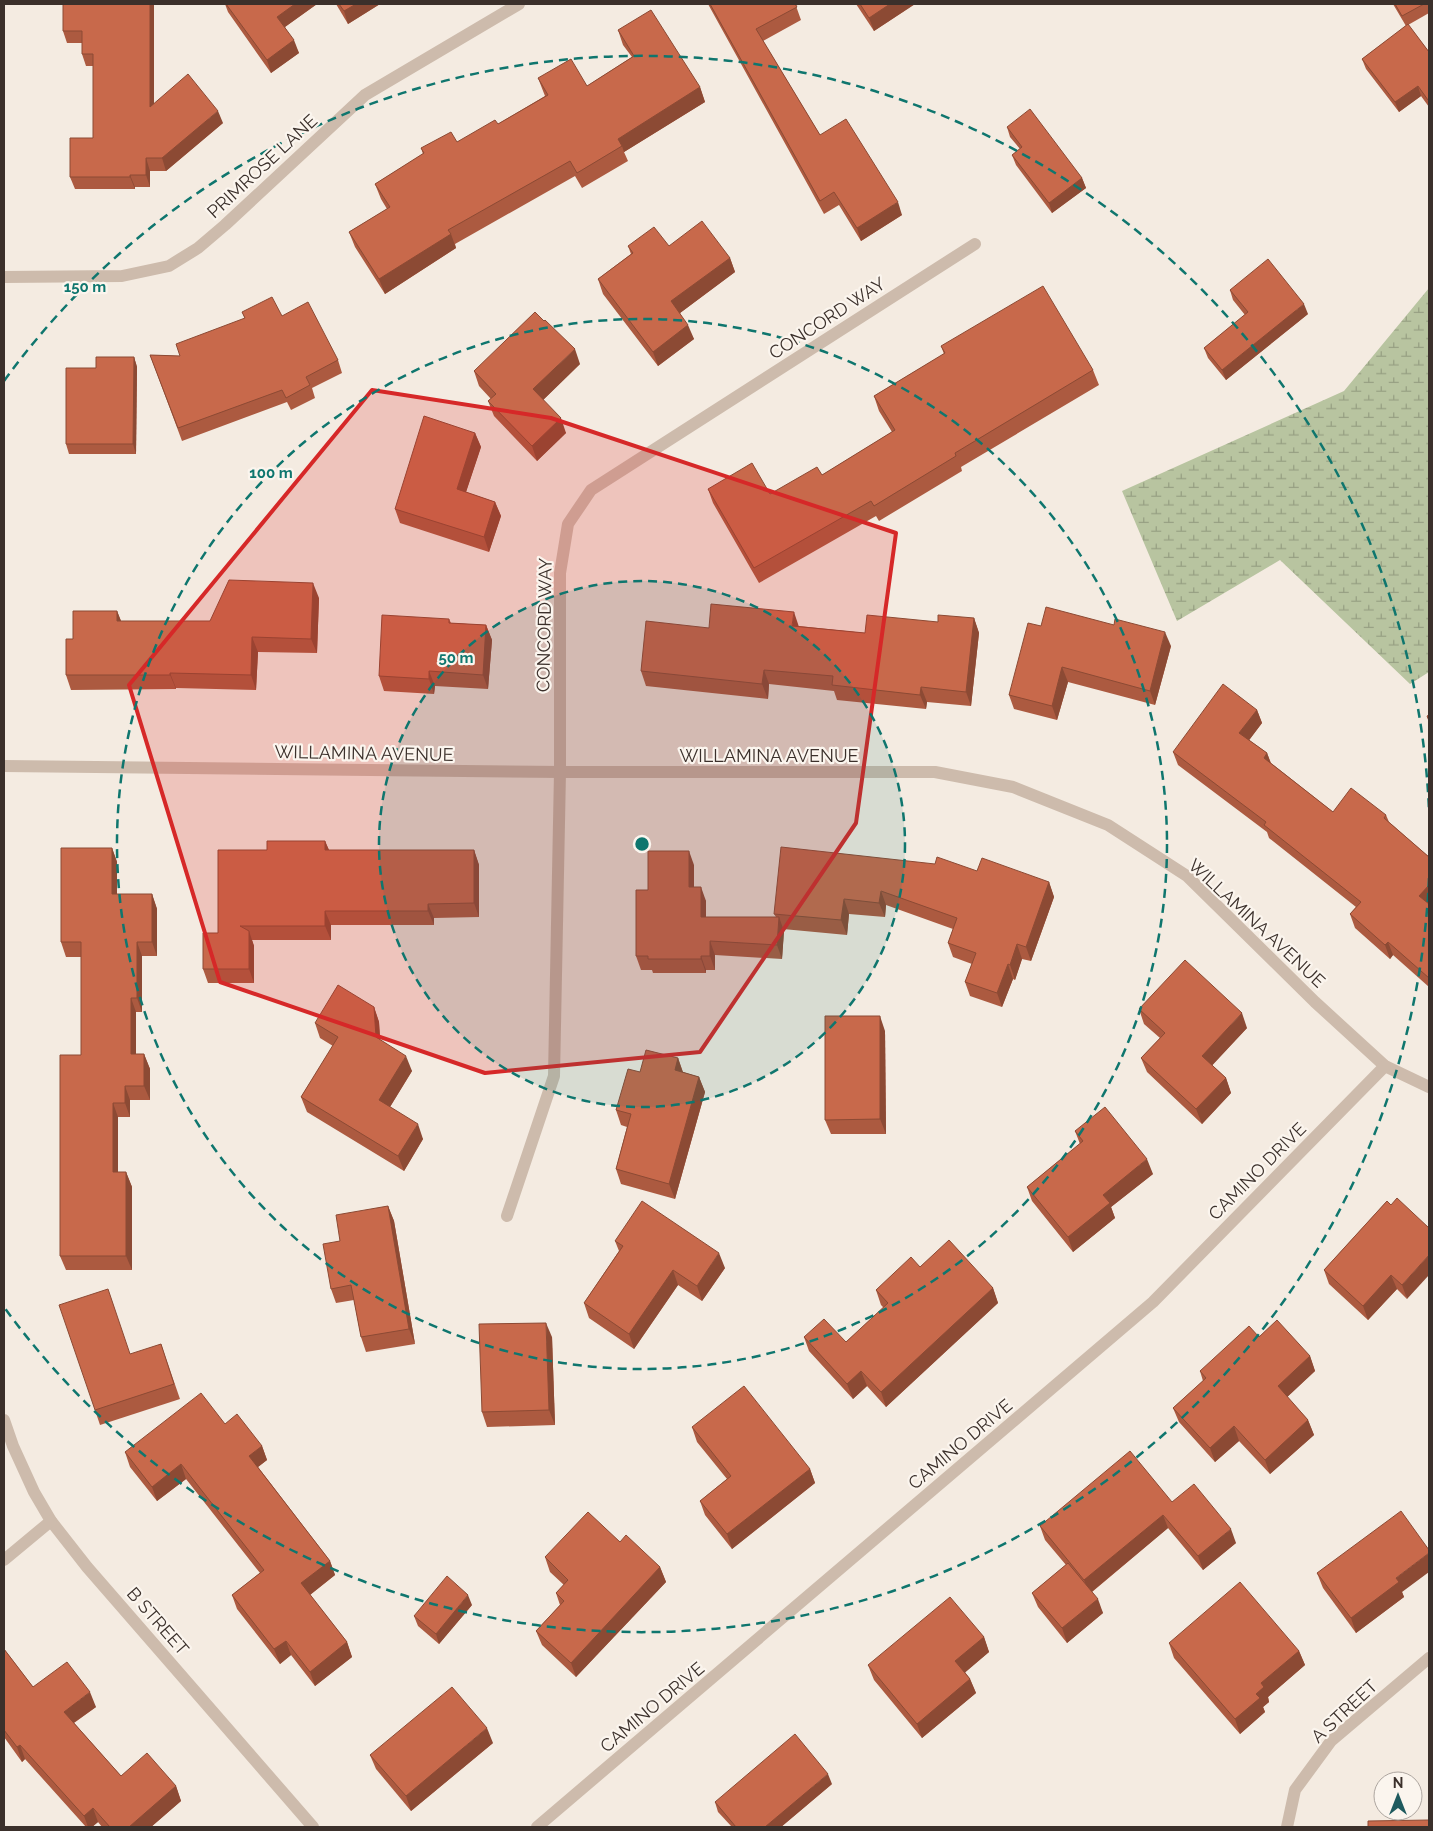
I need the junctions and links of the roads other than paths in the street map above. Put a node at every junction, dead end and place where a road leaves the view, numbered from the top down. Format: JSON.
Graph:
{"nodes":[{"id":1,"x":519,"y":4,"type":"edge"},
{"id":2,"x":974,"y":244,"type":"dead end"},
{"id":3,"x":4,"y":277,"type":"edge"},
{"id":4,"x":4,"y":766,"type":"edge"},
{"id":5,"x":560,"y":772,"type":"junction"},
{"id":6,"x":1385,"y":1066,"type":"junction"},
{"id":7,"x":1429,"y":1087,"type":"edge"},
{"id":8,"x":507,"y":1216,"type":"dead end"},
{"id":9,"x":4,"y":1420,"type":"edge"},
{"id":10,"x":51,"y":1521,"type":"junction"},
{"id":11,"x":4,"y":1560,"type":"edge"},
{"id":12,"x":1429,"y":1658,"type":"edge"},
{"id":13,"x":313,"y":1827,"type":"edge"},
{"id":14,"x":537,"y":1827,"type":"edge"},
{"id":15,"x":1287,"y":1827,"type":"edge"}],
"edges":[{"from":1,"to":3,"type":"street","name":"PRIMROSE LANE"},
{"from":2,"to":5,"type":"street","name":"CONCORD WAY"},
{"from":4,"to":5,"type":"street","name":"WILLAMINA AVENUE"},
{"from":5,"to":6,"type":"street","name":"WILLAMINA AVENUE"},
{"from":5,"to":8,"type":"street","name":"CONCORD WAY"},
{"from":6,"to":7,"type":"street","name":"WILLAMINA AVENUE"},
{"from":6,"to":14,"type":"street","name":"CAMINO DRIVE"},
{"from":9,"to":10,"type":"street","name":"B STREET"},
{"from":10,"to":11,"type":"street"},
{"from":10,"to":13,"type":"street","name":"B STREET"},
{"from":12,"to":15,"type":"street","name":"A STREET"}]}
